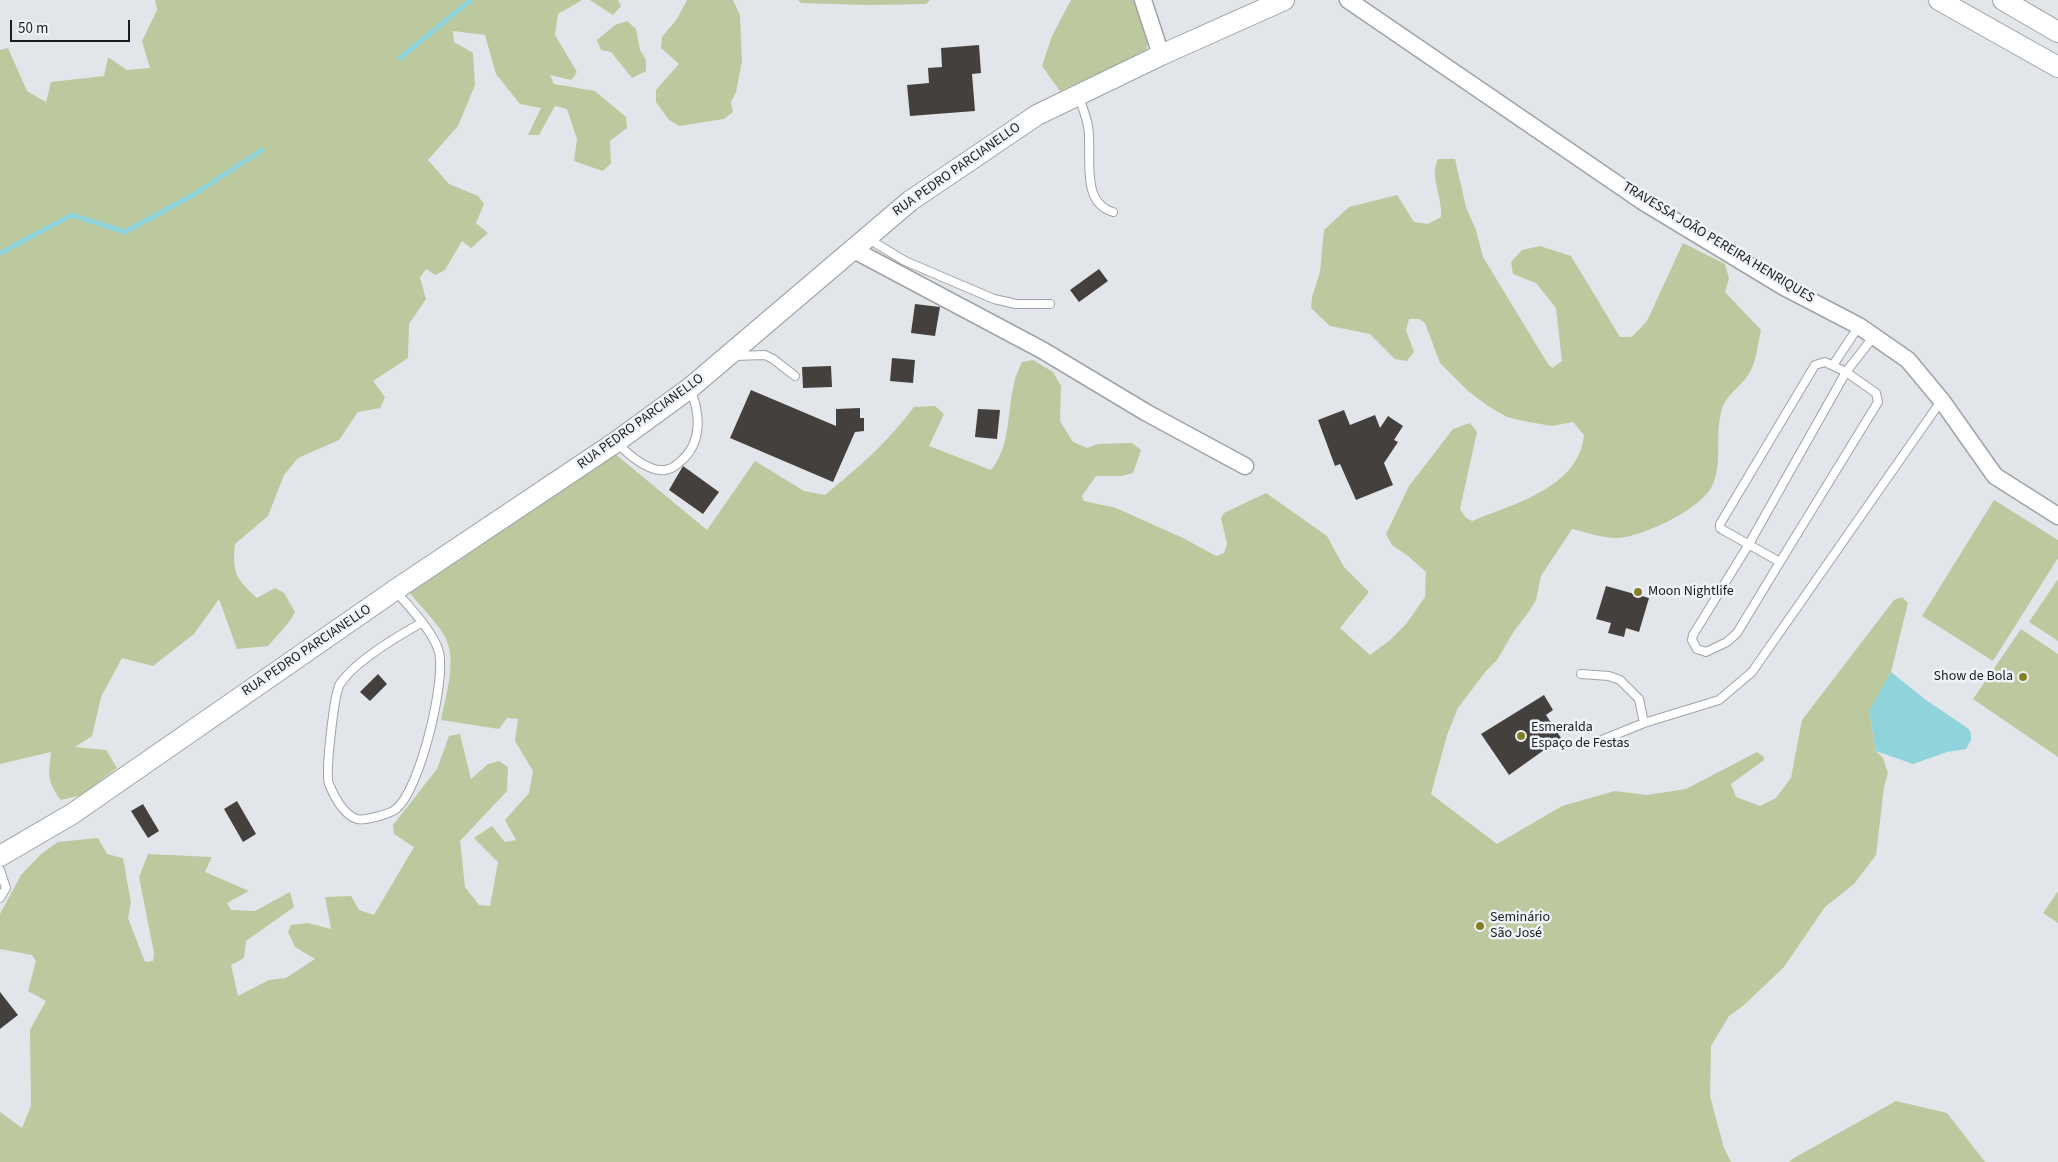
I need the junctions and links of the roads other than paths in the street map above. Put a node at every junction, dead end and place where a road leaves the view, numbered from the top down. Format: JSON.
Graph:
{"nodes":[{"id":1,"x":1143,"y":0,"type":"edge"},
{"id":2,"x":1284,"y":0,"type":"edge"},
{"id":3,"x":1348,"y":0,"type":"edge"},
{"id":4,"x":1939,"y":0,"type":"edge"},
{"id":5,"x":2003,"y":0,"type":"edge"},
{"id":6,"x":2058,"y":32,"type":"edge"},
{"id":7,"x":1161,"y":55,"type":"junction"},
{"id":8,"x":2058,"y":67,"type":"edge"},
{"id":9,"x":1078,"y":95,"type":"junction"},
{"id":10,"x":1113,"y":212,"type":"dead end"},
{"id":11,"x":859,"y":243,"type":"junction"},
{"id":12,"x":1050,"y":304,"type":"dead end"},
{"id":13,"x":1859,"y":326,"type":"junction"},
{"id":14,"x":1874,"y":336,"type":"junction"},
{"id":15,"x":727,"y":356,"type":"junction"},
{"id":16,"x":1833,"y":365,"type":"junction"},
{"id":17,"x":1846,"y":372,"type":"junction"},
{"id":18,"x":795,"y":376,"type":"dead end"},
{"id":19,"x":690,"y":388,"type":"junction"},
{"id":20,"x":1942,"y":400,"type":"junction"},
{"id":21,"x":616,"y":442,"type":"junction"},
{"id":22,"x":1245,"y":466,"type":"dead end"},
{"id":23,"x":2058,"y":516,"type":"edge"},
{"id":24,"x":1749,"y":544,"type":"junction"},
{"id":25,"x":1780,"y":562,"type":"junction"},
{"id":26,"x":395,"y":590,"type":"junction"},
{"id":27,"x":421,"y":623,"type":"junction"},
{"id":28,"x":1581,"y":674,"type":"dead end"},
{"id":29,"x":1644,"y":722,"type":"junction"},
{"id":30,"x":1597,"y":742,"type":"dead end"},
{"id":31,"x":0,"y":856,"type":"edge"},
{"id":32,"x":0,"y":870,"type":"edge"},
{"id":33,"x":0,"y":898,"type":"edge"}],
"edges":[{"from":1,"to":7,"type":"street"},
{"from":2,"to":7,"type":"street","name":"RUA PEDRO PARCIANELLO"},
{"from":3,"to":13,"type":"street","name":"TRAVESSA JOÃO PEREIRA HENRIQUES"},
{"from":4,"to":8,"type":"street"},
{"from":5,"to":6,"type":"street"},
{"from":7,"to":9,"type":"street","name":"RUA PEDRO PARCIANELLO"},
{"from":9,"to":10,"type":"lane"},
{"from":9,"to":11,"type":"street","name":"RUA PEDRO PARCIANELLO"},
{"from":11,"to":12,"type":"lane"},
{"from":11,"to":15,"type":"street","name":"RUA PEDRO PARCIANELLO"},
{"from":11,"to":22,"type":"street"},
{"from":13,"to":14,"type":"street","name":"TRAVESSA JOÃO PEREIRA HENRIQUES"},
{"from":13,"to":16,"type":"lane"},
{"from":14,"to":17,"type":"lane"},
{"from":14,"to":20,"type":"street","name":"TRAVESSA JOÃO PEREIRA HENRIQUES"},
{"from":15,"to":18,"type":"lane"},
{"from":15,"to":19,"type":"street","name":"RUA PEDRO PARCIANELLO"},
{"from":16,"to":17,"type":"lane"},
{"from":16,"to":24,"type":"lane"},
{"from":17,"to":24,"type":"lane"},
{"from":17,"to":25,"type":"lane"},
{"from":19,"to":21,"type":"street","name":"RUA PEDRO PARCIANELLO"},
{"from":19,"to":21,"type":"lane"},
{"from":20,"to":23,"type":"street","name":"TRAVESSA JOÃO PEREIRA HENRIQUES"},
{"from":20,"to":29,"type":"lane"},
{"from":21,"to":26,"type":"street","name":"RUA PEDRO PARCIANELLO"},
{"from":24,"to":25,"type":"lane"},
{"from":24,"to":25,"type":"lane"},
{"from":26,"to":27,"type":"lane"},
{"from":26,"to":31,"type":"street","name":"RUA PEDRO PARCIANELLO"},
{"from":27,"to":27,"type":"lane"},
{"from":28,"to":29,"type":"lane"},
{"from":29,"to":30,"type":"lane"},
{"from":32,"to":33,"type":"lane"}]}
